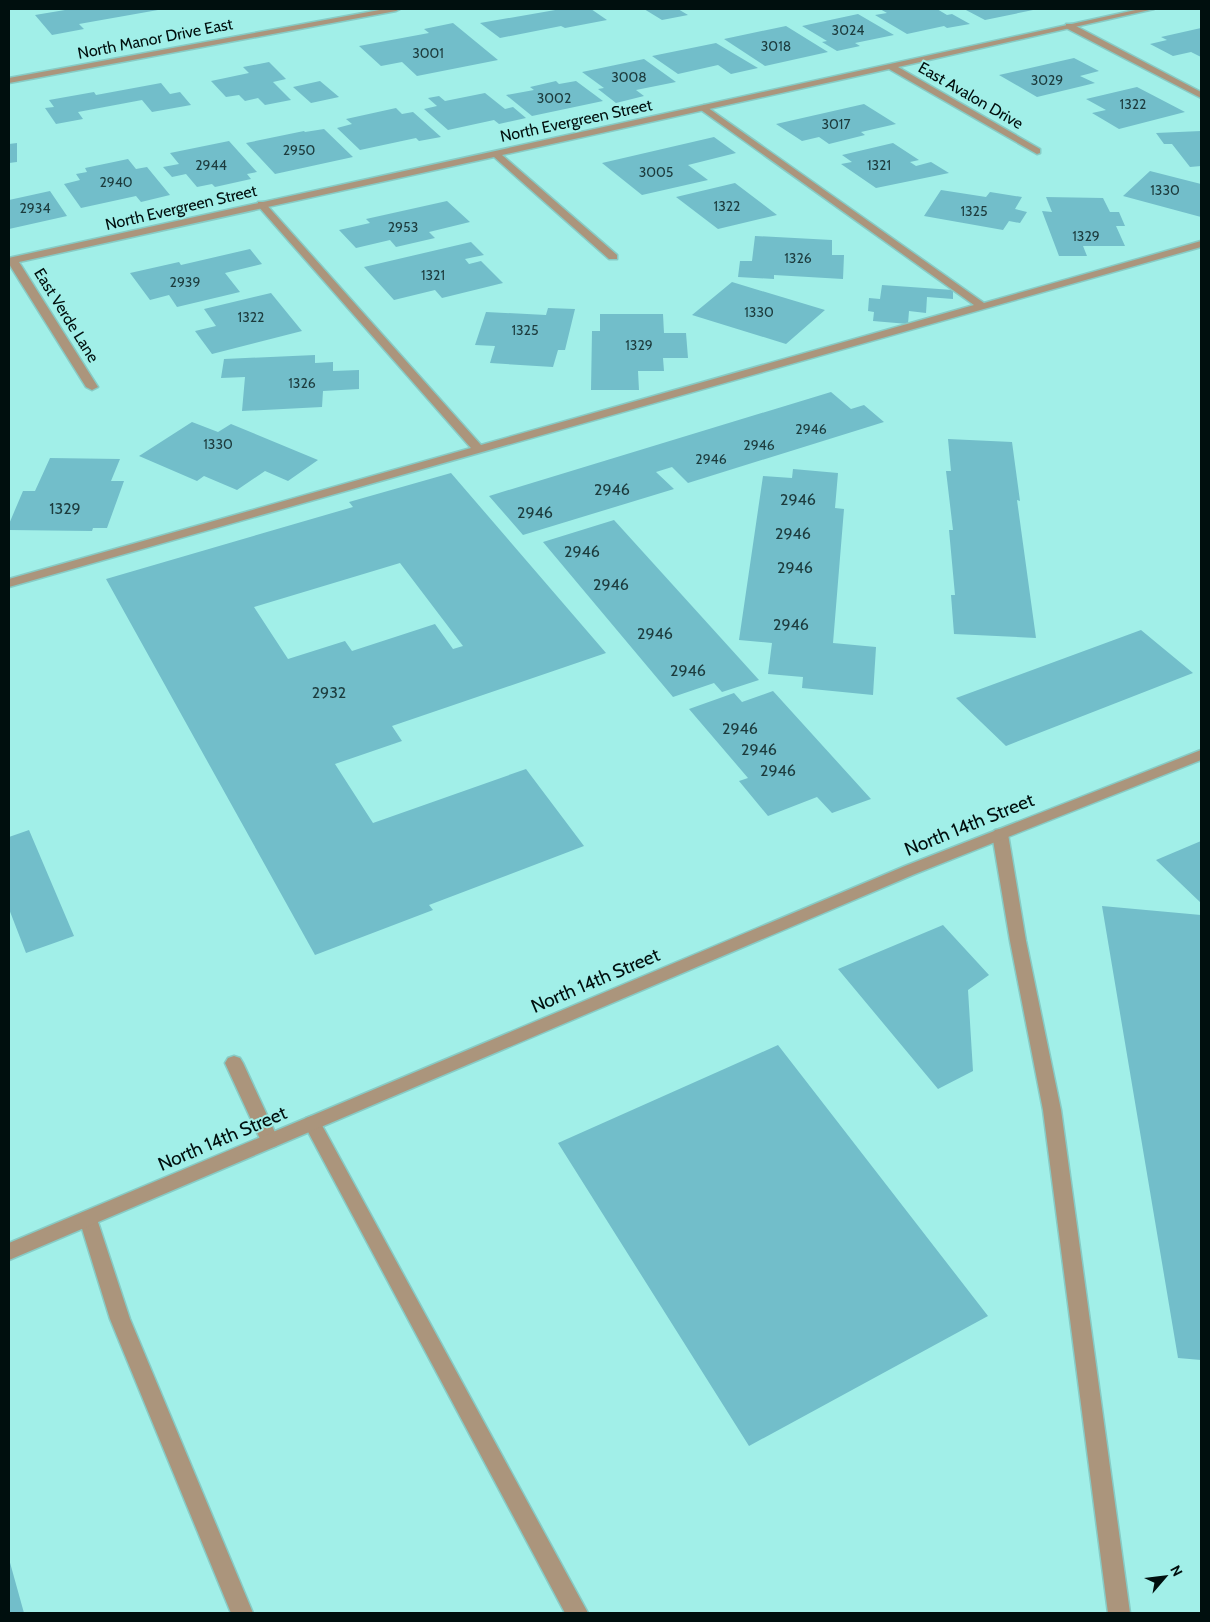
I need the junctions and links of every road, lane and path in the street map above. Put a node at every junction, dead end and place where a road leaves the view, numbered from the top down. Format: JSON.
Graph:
{"nodes":[{"id":1,"x":396,"y":9,"type":"edge"},
{"id":2,"x":1150,"y":9,"type":"edge"},
{"id":3,"x":1070,"y":26,"type":"junction"},
{"id":4,"x":890,"y":66,"type":"junction"},
{"id":5,"x":9,"y":81,"type":"edge"},
{"id":6,"x":1201,"y":95,"type":"edge"},
{"id":7,"x":704,"y":108,"type":"junction"},
{"id":8,"x":1037,"y":151,"type":"dead end"},
{"id":9,"x":495,"y":153,"type":"junction"},
{"id":10,"x":261,"y":204,"type":"junction"},
{"id":11,"x":1201,"y":244,"type":"edge"},
{"id":12,"x":613,"y":257,"type":"dead end"},
{"id":13,"x":11,"y":260,"type":"edge"},
{"id":14,"x":983,"y":307,"type":"junction"},
{"id":15,"x":92,"y":386,"type":"dead end"},
{"id":16,"x":478,"y":449,"type":"junction"},
{"id":17,"x":9,"y":582,"type":"edge"},
{"id":18,"x":1201,"y":755,"type":"edge"},
{"id":19,"x":1000,"y":834,"type":"junction"},
{"id":20,"x":234,"y":1063,"type":"dead end"},
{"id":21,"x":312,"y":1123,"type":"junction"},
{"id":22,"x":270,"y":1141,"type":"junction"},
{"id":23,"x":88,"y":1218,"type":"junction"},
{"id":24,"x":9,"y":1252,"type":"edge"},
{"id":25,"x":242,"y":1613,"type":"edge"},
{"id":26,"x":577,"y":1613,"type":"edge"},
{"id":27,"x":1119,"y":1613,"type":"edge"}],
"edges":[{"from":1,"to":5,"type":"street","name":"North Manor Drive East"},
{"from":2,"to":3,"type":"street","name":"North Evergreen Street"},
{"from":3,"to":4,"type":"street","name":"North Evergreen Street"},
{"from":3,"to":6,"type":"street"},
{"from":4,"to":7,"type":"street","name":"North Evergreen Street"},
{"from":4,"to":8,"type":"street","name":"East Avalon Drive"},
{"from":7,"to":9,"type":"street","name":"North Evergreen Street"},
{"from":7,"to":14,"type":"street"},
{"from":9,"to":10,"type":"street","name":"North Evergreen Street"},
{"from":9,"to":12,"type":"street"},
{"from":10,"to":13,"type":"street","name":"North Evergreen Street"},
{"from":10,"to":16,"type":"street"},
{"from":11,"to":14,"type":"street"},
{"from":13,"to":15,"type":"street","name":"East Verde Lane"},
{"from":14,"to":16,"type":"street"},
{"from":16,"to":17,"type":"street"},
{"from":18,"to":19,"type":"street","name":"North 14th Street"},
{"from":19,"to":21,"type":"street","name":"North 14th Street"},
{"from":19,"to":27,"type":"street"},
{"from":20,"to":22,"type":"street"},
{"from":21,"to":22,"type":"street","name":"North 14th Street"},
{"from":21,"to":26,"type":"street"},
{"from":22,"to":23,"type":"street","name":"North 14th Street"},
{"from":23,"to":24,"type":"street","name":"North 14th Street"},
{"from":23,"to":25,"type":"street"}]}
